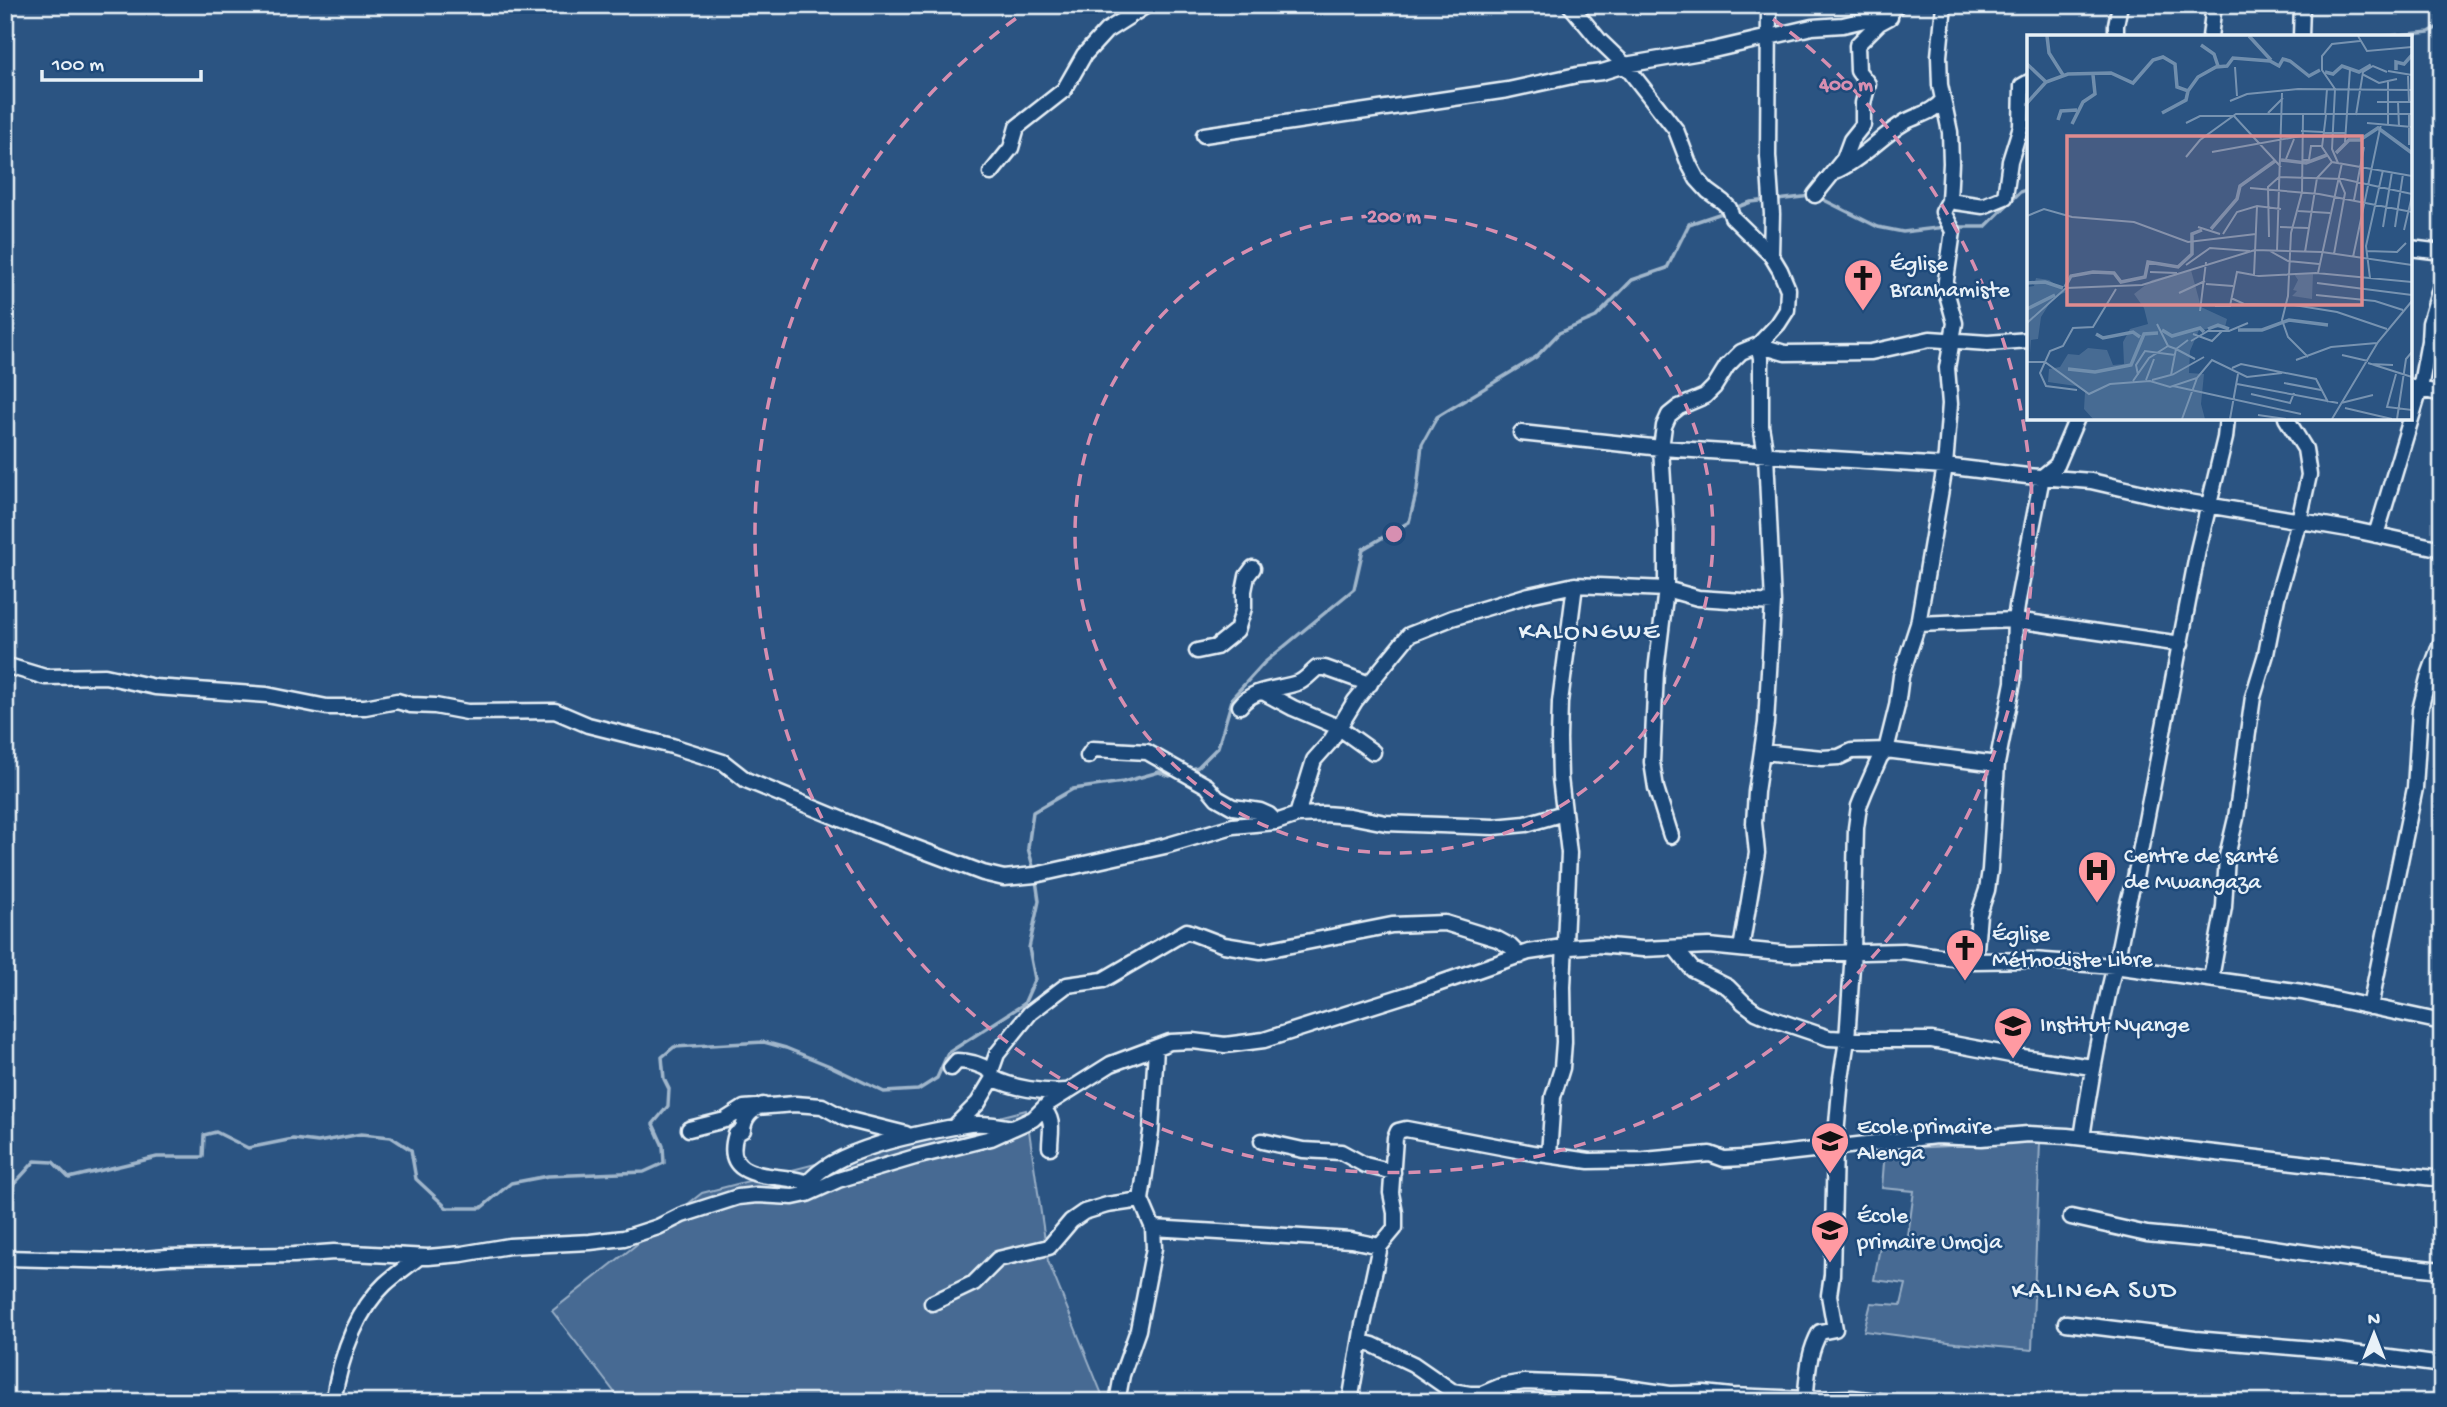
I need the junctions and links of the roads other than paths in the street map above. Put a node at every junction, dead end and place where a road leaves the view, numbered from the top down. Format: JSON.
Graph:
{"nodes":[{"id":1,"x":1147,"y":5,"type":"edge"},
{"id":2,"x":1570,"y":5,"type":"edge"},
{"id":3,"x":1769,"y":5,"type":"edge"},
{"id":4,"x":1897,"y":5,"type":"edge"},
{"id":5,"x":1905,"y":5,"type":"edge"},
{"id":6,"x":1944,"y":5,"type":"edge"},
{"id":7,"x":2120,"y":5,"type":"edge"},
{"id":8,"x":2214,"y":5,"type":"edge"},
{"id":9,"x":2302,"y":5,"type":"edge"},
{"id":10,"x":1770,"y":35,"type":"junction"},
{"id":11,"x":2116,"y":35,"type":"edge"},
{"id":12,"x":2210,"y":35,"type":"edge"},
{"id":13,"x":2301,"y":35,"type":"edge"},
{"id":14,"x":1625,"y":65,"type":"junction"},
{"id":15,"x":2027,"y":83,"type":"edge"},
{"id":16,"x":1943,"y":100,"type":"junction"},
{"id":17,"x":1204,"y":135,"type":"dead end"},
{"id":18,"x":991,"y":173,"type":"dead end"},
{"id":19,"x":1832,"y":173,"type":"junction"},
{"id":20,"x":1815,"y":195,"type":"dead end"},
{"id":21,"x":1948,"y":201,"type":"junction"},
{"id":22,"x":2412,"y":248,"type":"edge"},
{"id":23,"x":2442,"y":252,"type":"edge"},
{"id":24,"x":1771,"y":255,"type":"junction"},
{"id":25,"x":2442,"y":282,"type":"edge"},
{"id":26,"x":1950,"y":340,"type":"junction"},
{"id":27,"x":2027,"y":340,"type":"edge"},
{"id":28,"x":1758,"y":345,"type":"junction"},
{"id":29,"x":2415,"y":388,"type":"edge"},
{"id":30,"x":2442,"y":394,"type":"edge"},
{"id":31,"x":2076,"y":420,"type":"edge"},
{"id":32,"x":2227,"y":420,"type":"edge"},
{"id":33,"x":2287,"y":420,"type":"edge"},
{"id":34,"x":2407,"y":420,"type":"edge"},
{"id":35,"x":1521,"y":433,"type":"dead end"},
{"id":36,"x":1661,"y":448,"type":"junction"},
{"id":37,"x":1766,"y":455,"type":"junction"},
{"id":38,"x":1945,"y":466,"type":"junction"},
{"id":39,"x":2042,"y":477,"type":"junction"},
{"id":40,"x":2209,"y":506,"type":"junction"},
{"id":41,"x":2299,"y":521,"type":"junction"},
{"id":42,"x":2376,"y":536,"type":"junction"},
{"id":43,"x":2442,"y":549,"type":"edge"},
{"id":44,"x":1253,"y":568,"type":"dead end"},
{"id":45,"x":1575,"y":585,"type":"junction"},
{"id":46,"x":1666,"y":589,"type":"junction"},
{"id":47,"x":1773,"y":603,"type":"junction"},
{"id":48,"x":2015,"y":620,"type":"junction"},
{"id":49,"x":1918,"y":624,"type":"junction"},
{"id":50,"x":2442,"y":640,"type":"edge"},
{"id":51,"x":2181,"y":644,"type":"junction"},
{"id":52,"x":1197,"y":651,"type":"dead end"},
{"id":53,"x":5,"y":666,"type":"edge"},
{"id":54,"x":1370,"y":684,"type":"junction"},
{"id":55,"x":1263,"y":691,"type":"junction"},
{"id":56,"x":1240,"y":706,"type":"dead end"},
{"id":57,"x":1338,"y":727,"type":"junction"},
{"id":58,"x":1886,"y":750,"type":"junction"},
{"id":59,"x":1373,"y":751,"type":"dead end"},
{"id":60,"x":1763,"y":752,"type":"junction"},
{"id":61,"x":1088,"y":756,"type":"dead end"},
{"id":62,"x":1997,"y":764,"type":"junction"},
{"id":63,"x":1564,"y":813,"type":"junction"},
{"id":64,"x":1297,"y":816,"type":"junction"},
{"id":65,"x":1276,"y":822,"type":"junction"},
{"id":66,"x":1671,"y":836,"type":"dead end"},
{"id":67,"x":1565,"y":947,"type":"junction"},
{"id":68,"x":1675,"y":948,"type":"junction"},
{"id":69,"x":1741,"y":949,"type":"junction"},
{"id":70,"x":1853,"y":951,"type":"junction"},
{"id":71,"x":1520,"y":956,"type":"junction"},
{"id":72,"x":1975,"y":961,"type":"junction"},
{"id":73,"x":2114,"y":966,"type":"junction"},
{"id":74,"x":2211,"y":978,"type":"junction"},
{"id":75,"x":2370,"y":1007,"type":"junction"},
{"id":76,"x":2442,"y":1022,"type":"edge"},
{"id":77,"x":1847,"y":1040,"type":"junction"},
{"id":78,"x":1156,"y":1048,"type":"junction"},
{"id":79,"x":2092,"y":1067,"type":"junction"},
{"id":80,"x":951,"y":1068,"type":"dead end"},
{"id":81,"x":992,"y":1075,"type":"junction"},
{"id":82,"x":1066,"y":1091,"type":"junction"},
{"id":83,"x":763,"y":1105,"type":"junction"},
{"id":84,"x":1043,"y":1109,"type":"junction"},
{"id":85,"x":1013,"y":1128,"type":"junction"},
{"id":86,"x":689,"y":1129,"type":"dead end"},
{"id":87,"x":951,"y":1129,"type":"junction"},
{"id":88,"x":915,"y":1135,"type":"junction"},
{"id":89,"x":2082,"y":1138,"type":"junction"},
{"id":90,"x":1262,"y":1141,"type":"dead end"},
{"id":91,"x":1049,"y":1147,"type":"dead end"},
{"id":92,"x":1835,"y":1147,"type":"junction"},
{"id":93,"x":1549,"y":1155,"type":"junction"},
{"id":94,"x":1393,"y":1172,"type":"junction"},
{"id":95,"x":2442,"y":1179,"type":"edge"},
{"id":96,"x":838,"y":1180,"type":"junction"},
{"id":97,"x":808,"y":1183,"type":"junction"},
{"id":98,"x":757,"y":1195,"type":"junction"},
{"id":99,"x":1141,"y":1200,"type":"junction"},
{"id":100,"x":2071,"y":1217,"type":"dead end"},
{"id":101,"x":1153,"y":1228,"type":"junction"},
{"id":102,"x":1380,"y":1246,"type":"junction"},
{"id":103,"x":419,"y":1257,"type":"junction"},
{"id":104,"x":5,"y":1258,"type":"edge"},
{"id":105,"x":2442,"y":1270,"type":"edge"},
{"id":106,"x":932,"y":1303,"type":"dead end"},
{"id":107,"x":2066,"y":1323,"type":"dead end"},
{"id":108,"x":1361,"y":1342,"type":"junction"},
{"id":109,"x":2442,"y":1364,"type":"edge"},
{"id":110,"x":1806,"y":1401,"type":"edge"},
{"id":111,"x":333,"y":1402,"type":"edge"},
{"id":112,"x":1117,"y":1402,"type":"edge"},
{"id":113,"x":1350,"y":1402,"type":"edge"},
{"id":114,"x":1885,"y":1402,"type":"edge"}],
"edges":[{"from":1,"to":18,"type":"street"},
{"from":2,"to":14,"type":"street"},
{"from":3,"to":10,"type":"street"},
{"from":4,"to":10,"type":"street"},
{"from":5,"to":19,"type":"street"},
{"from":6,"to":16,"type":"street"},
{"from":7,"to":11,"type":"street"},
{"from":8,"to":12,"type":"street"},
{"from":9,"to":13,"type":"street"},
{"from":10,"to":14,"type":"street"},
{"from":10,"to":24,"type":"street"},
{"from":14,"to":17,"type":"street"},
{"from":14,"to":24,"type":"street"},
{"from":15,"to":21,"type":"street"},
{"from":16,"to":19,"type":"street"},
{"from":16,"to":21,"type":"street"},
{"from":19,"to":20,"type":"street"},
{"from":21,"to":26,"type":"street"},
{"from":22,"to":23,"type":"street"},
{"from":24,"to":28,"type":"street"},
{"from":25,"to":29,"type":"street"},
{"from":26,"to":27,"type":"street"},
{"from":26,"to":28,"type":"street"},
{"from":26,"to":38,"type":"street"},
{"from":28,"to":36,"type":"street"},
{"from":28,"to":37,"type":"street"},
{"from":29,"to":30,"type":"street"},
{"from":31,"to":39,"type":"street"},
{"from":32,"to":40,"type":"street"},
{"from":33,"to":41,"type":"street"},
{"from":34,"to":42,"type":"street"},
{"from":35,"to":36,"type":"street"},
{"from":36,"to":37,"type":"street"},
{"from":36,"to":46,"type":"street"},
{"from":37,"to":38,"type":"street"},
{"from":37,"to":47,"type":"street"},
{"from":38,"to":39,"type":"street"},
{"from":38,"to":49,"type":"street"},
{"from":39,"to":40,"type":"street"},
{"from":39,"to":48,"type":"street"},
{"from":40,"to":41,"type":"street"},
{"from":40,"to":51,"type":"street"},
{"from":41,"to":42,"type":"street"},
{"from":41,"to":74,"type":"street"},
{"from":42,"to":43,"type":"street"},
{"from":44,"to":52,"type":"street"},
{"from":45,"to":46,"type":"street"},
{"from":45,"to":54,"type":"street"},
{"from":45,"to":63,"type":"street"},
{"from":46,"to":47,"type":"street"},
{"from":46,"to":66,"type":"street"},
{"from":47,"to":60,"type":"street"},
{"from":48,"to":49,"type":"street"},
{"from":48,"to":51,"type":"street"},
{"from":48,"to":62,"type":"street"},
{"from":49,"to":58,"type":"street"},
{"from":50,"to":75,"type":"street"},
{"from":51,"to":73,"type":"street"},
{"from":53,"to":65,"type":"street"},
{"from":54,"to":55,"type":"street"},
{"from":54,"to":57,"type":"street"},
{"from":55,"to":56,"type":"street"},
{"from":55,"to":57,"type":"street"},
{"from":57,"to":59,"type":"street"},
{"from":57,"to":64,"type":"street"},
{"from":58,"to":60,"type":"street"},
{"from":58,"to":62,"type":"street"},
{"from":58,"to":70,"type":"street"},
{"from":60,"to":69,"type":"street"},
{"from":61,"to":65,"type":"street"},
{"from":62,"to":72,"type":"street"},
{"from":63,"to":64,"type":"street"},
{"from":63,"to":67,"type":"street"},
{"from":64,"to":65,"type":"street"},
{"from":67,"to":68,"type":"street"},
{"from":67,"to":71,"type":"street"},
{"from":67,"to":93,"type":"street"},
{"from":68,"to":69,"type":"street"},
{"from":68,"to":77,"type":"street"},
{"from":69,"to":70,"type":"street"},
{"from":70,"to":72,"type":"street"},
{"from":70,"to":77,"type":"street"},
{"from":71,"to":78,"type":"street"},
{"from":71,"to":81,"type":"street"},
{"from":72,"to":73,"type":"street"},
{"from":73,"to":74,"type":"street"},
{"from":73,"to":79,"type":"street"},
{"from":74,"to":75,"type":"street"},
{"from":75,"to":76,"type":"street"},
{"from":77,"to":79,"type":"street"},
{"from":77,"to":92,"type":"street"},
{"from":78,"to":82,"type":"street"},
{"from":78,"to":99,"type":"street"},
{"from":79,"to":89,"type":"street"},
{"from":80,"to":81,"type":"street"},
{"from":81,"to":82,"type":"street"},
{"from":81,"to":87,"type":"street"},
{"from":82,"to":84,"type":"street"},
{"from":83,"to":86,"type":"street"},
{"from":83,"to":88,"type":"street"},
{"from":83,"to":97,"type":"street"},
{"from":84,"to":85,"type":"street"},
{"from":84,"to":91,"type":"street"},
{"from":85,"to":87,"type":"street"},
{"from":85,"to":96,"type":"street"},
{"from":87,"to":88,"type":"street"},
{"from":88,"to":97,"type":"street"},
{"from":89,"to":92,"type":"street"},
{"from":89,"to":95,"type":"street"},
{"from":90,"to":94,"type":"street"},
{"from":92,"to":93,"type":"street"},
{"from":92,"to":110,"type":"street"},
{"from":93,"to":94,"type":"street"},
{"from":94,"to":102,"type":"street"},
{"from":96,"to":97,"type":"street"},
{"from":96,"to":98,"type":"street"},
{"from":97,"to":98,"type":"street"},
{"from":98,"to":103,"type":"street"},
{"from":99,"to":101,"type":"street"},
{"from":99,"to":106,"type":"street"},
{"from":100,"to":105,"type":"street"},
{"from":101,"to":102,"type":"street"},
{"from":101,"to":112,"type":"street"},
{"from":102,"to":108,"type":"street"},
{"from":103,"to":104,"type":"street"},
{"from":103,"to":111,"type":"street"},
{"from":107,"to":109,"type":"street"},
{"from":108,"to":110,"type":"street"},
{"from":108,"to":113,"type":"street"},
{"from":110,"to":114,"type":"street"}]}
